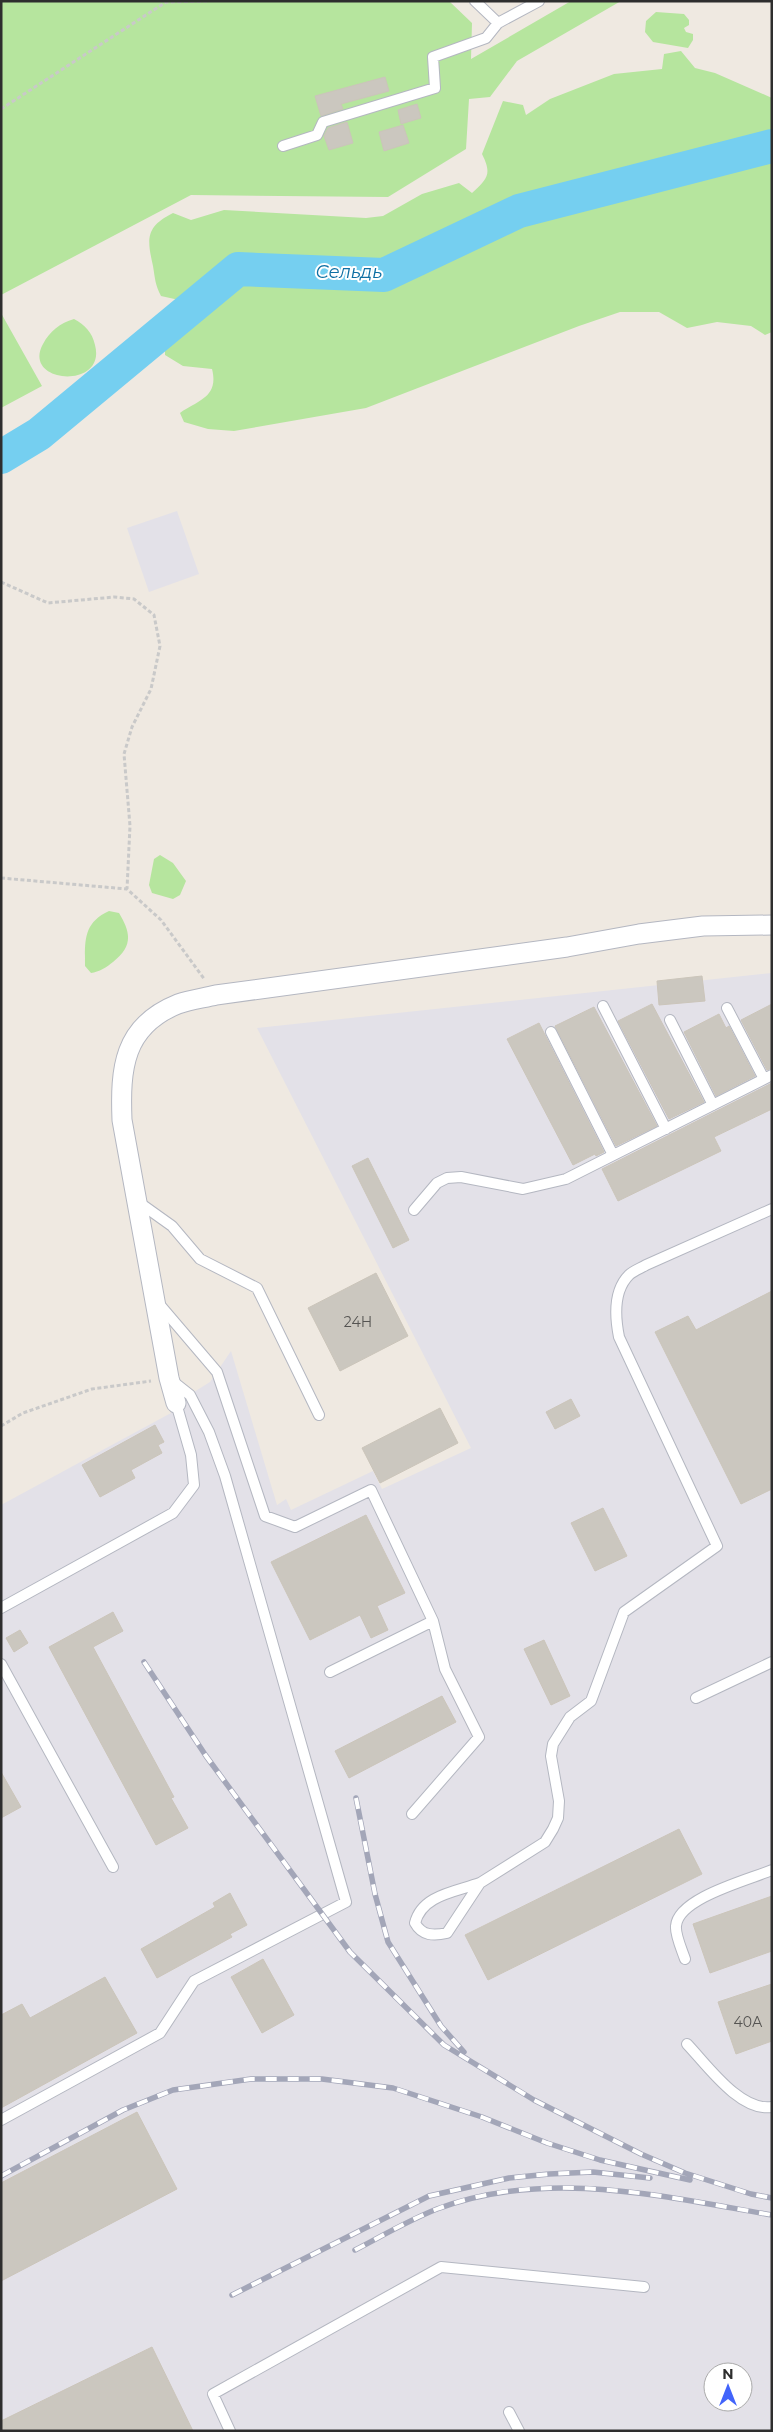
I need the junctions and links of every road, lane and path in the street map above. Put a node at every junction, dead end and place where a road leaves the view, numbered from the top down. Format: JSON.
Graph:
{"nodes":[{"id":1,"x":207,"y":1,"type":"edge"},
{"id":2,"x":474,"y":1,"type":"edge"},
{"id":3,"x":539,"y":1,"type":"edge"},
{"id":4,"x":498,"y":23,"type":"junction"},
{"id":5,"x":1,"y":109,"type":"edge"},
{"id":6,"x":283,"y":146,"type":"dead end"},
{"id":7,"x":1,"y":582,"type":"edge"},
{"id":8,"x":1,"y":878,"type":"edge"},
{"id":9,"x":128,"y":889,"type":"junction"},
{"id":10,"x":772,"y":925,"type":"edge"},
{"id":11,"x":216,"y":995,"type":"junction"},
{"id":12,"x":603,"y":1006,"type":"dead end"},
{"id":13,"x":727,"y":1008,"type":"dead end"},
{"id":14,"x":670,"y":1020,"type":"dead end"},
{"id":15,"x":551,"y":1032,"type":"dead end"},
{"id":16,"x":768,"y":1077,"type":"edge"},
{"id":17,"x":713,"y":1105,"type":"junction"},
{"id":18,"x":666,"y":1128,"type":"junction"},
{"id":19,"x":613,"y":1155,"type":"junction"},
{"id":20,"x":134,"y":1199,"type":"junction"},
{"id":21,"x":772,"y":1209,"type":"edge"},
{"id":22,"x":414,"y":1210,"type":"dead end"},
{"id":23,"x":154,"y":1298,"type":"junction"},
{"id":24,"x":169,"y":1378,"type":"junction"},
{"id":25,"x":176,"y":1403,"type":"joint"},
{"id":26,"x":319,"y":1415,"type":"dead end"},
{"id":27,"x":1,"y":1426,"type":"edge"},
{"id":28,"x":1,"y":1608,"type":"edge"},
{"id":29,"x":433,"y":1621,"type":"junction"},
{"id":30,"x":772,"y":1662,"type":"edge"},
{"id":31,"x":1,"y":1664,"type":"edge"},
{"id":32,"x":330,"y":1672,"type":"dead end"},
{"id":33,"x":696,"y":1698,"type":"dead end"},
{"id":34,"x":412,"y":1814,"type":"dead end"},
{"id":35,"x":113,"y":1867,"type":"dead end"},
{"id":36,"x":772,"y":1870,"type":"edge"},
{"id":37,"x":480,"y":1883,"type":"junction"},
{"id":38,"x":685,"y":1959,"type":"dead end"},
{"id":39,"x":687,"y":2044,"type":"dead end"},
{"id":40,"x":772,"y":2107,"type":"edge"},
{"id":41,"x":1,"y":2120,"type":"edge"},
{"id":42,"x":644,"y":2287,"type":"dead end"},
{"id":43,"x":509,"y":2412,"type":"dead end"},
{"id":44,"x":230,"y":2431,"type":"edge"},
{"id":45,"x":519,"y":2431,"type":"edge"}],
"edges":[{"from":1,"to":5,"type":"path"},
{"from":2,"to":4,"type":"lane"},
{"from":3,"to":4,"type":"lane"},
{"from":4,"to":6,"type":"lane"},
{"from":7,"to":9,"type":"path"},
{"from":8,"to":9,"type":"path"},
{"from":9,"to":11,"type":"path"},
{"from":10,"to":11,"type":"street"},
{"from":11,"to":20,"type":"street"},
{"from":12,"to":18,"type":"lane"},
{"from":13,"to":16,"type":"lane"},
{"from":14,"to":17,"type":"lane"},
{"from":15,"to":19,"type":"lane"},
{"from":16,"to":17,"type":"lane"},
{"from":17,"to":18,"type":"lane"},
{"from":18,"to":19,"type":"lane"},
{"from":19,"to":22,"type":"lane"},
{"from":20,"to":23,"type":"street"},
{"from":20,"to":26,"type":"lane"},
{"from":21,"to":37,"type":"lane"},
{"from":23,"to":24,"type":"street"},
{"from":23,"to":29,"type":"lane"},
{"from":24,"to":25,"type":"street"},
{"from":24,"to":27,"type":"path"},
{"from":24,"to":41,"type":"lane"},
{"from":25,"to":28,"type":"lane"},
{"from":29,"to":32,"type":"lane"},
{"from":29,"to":34,"type":"lane"},
{"from":30,"to":33,"type":"lane"},
{"from":31,"to":35,"type":"lane"},
{"from":36,"to":38,"type":"lane"},
{"from":37,"to":37,"type":"lane"},
{"from":39,"to":40,"type":"lane"},
{"from":42,"to":44,"type":"lane"},
{"from":43,"to":45,"type":"lane"}]}
